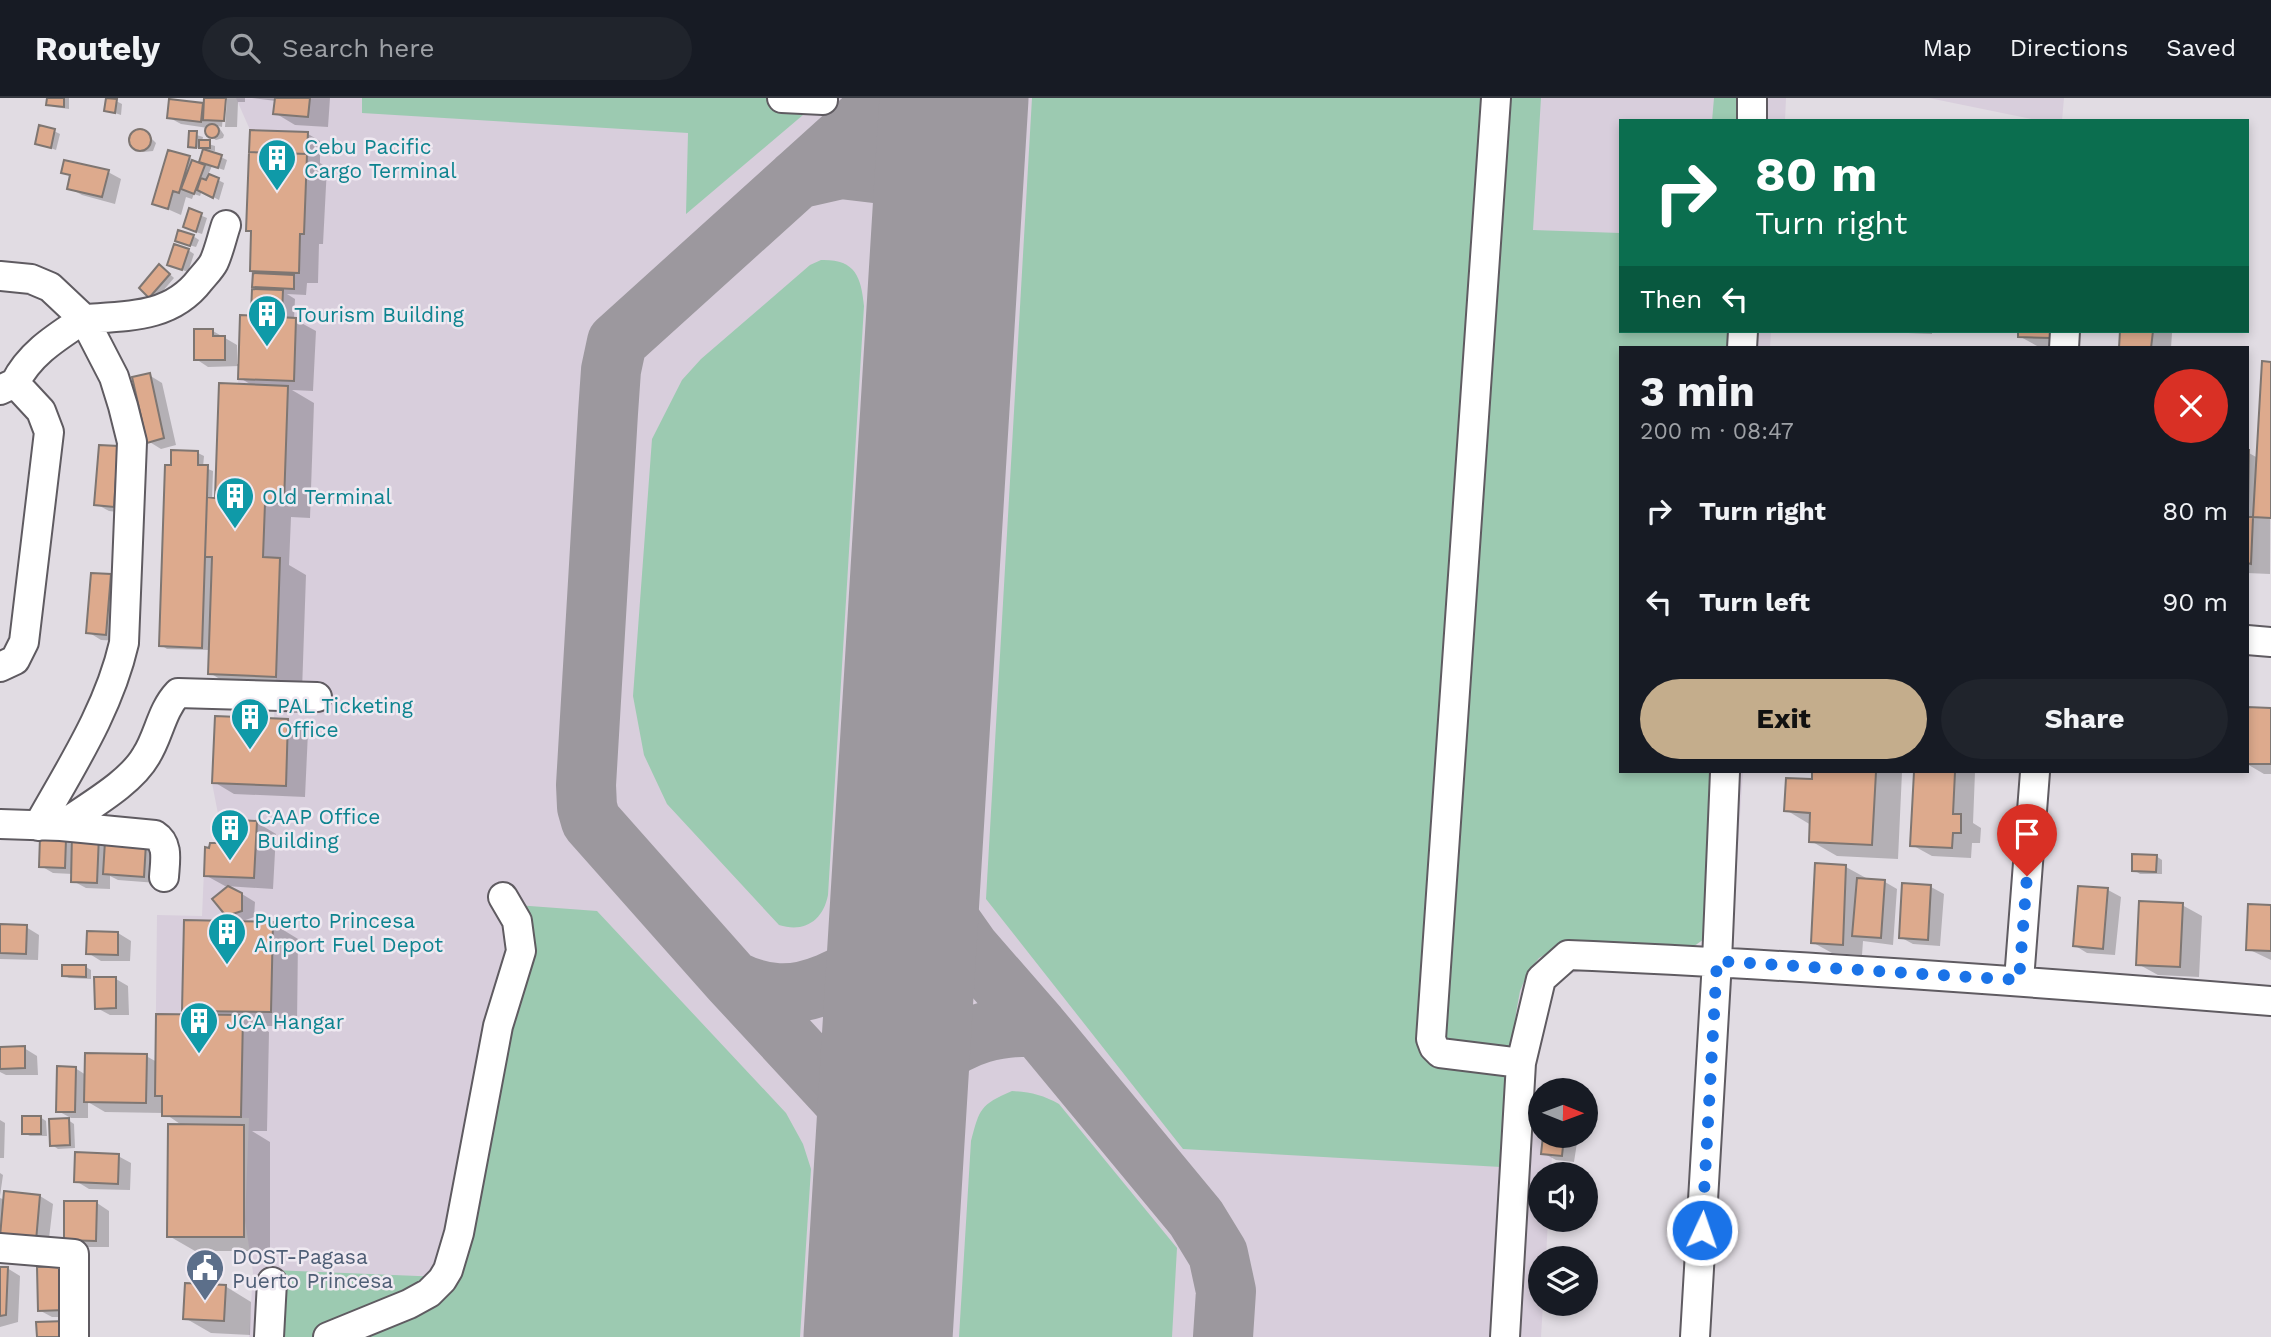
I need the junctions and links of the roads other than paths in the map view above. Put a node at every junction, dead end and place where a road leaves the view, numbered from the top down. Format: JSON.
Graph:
{"nodes":[{"id":1,"x":782,"y":98,"type":"edge"},
{"id":2,"x":1496,"y":98,"type":"edge"},
{"id":3,"x":1752,"y":98,"type":"edge"},
{"id":4,"x":823,"y":100,"type":"dead end"},
{"id":5,"x":1752,"y":119,"type":"edge"},
{"id":6,"x":226,"y":225,"type":"dead end"},
{"id":7,"x":0,"y":276,"type":"edge"},
{"id":8,"x":84,"y":318,"type":"junction"},
{"id":9,"x":8,"y":386,"type":"edge"},
{"id":10,"x":2249,"y":640,"type":"edge"},
{"id":11,"x":2271,"y":642,"type":"edge"},
{"id":12,"x":0,"y":667,"type":"edge"},
{"id":13,"x":317,"y":697,"type":"dead end"},
{"id":14,"x":1725,"y":773,"type":"edge"},
{"id":15,"x":2035,"y":773,"type":"edge"},
{"id":16,"x":0,"y":824,"type":"edge"},
{"id":17,"x":50,"y":826,"type":"junction"},
{"id":18,"x":164,"y":877,"type":"dead end"},
{"id":19,"x":503,"y":897,"type":"dead end"},
{"id":20,"x":1717,"y":961,"type":"junction"},
{"id":21,"x":2019,"y":980,"type":"junction"},
{"id":22,"x":2271,"y":1001,"type":"edge"},
{"id":23,"x":1521,"y":1063,"type":"junction"},
{"id":24,"x":0,"y":1248,"type":"edge"},
{"id":25,"x":272,"y":1282,"type":"dead end"},
{"id":26,"x":74,"y":1337,"type":"edge"},
{"id":27,"x":269,"y":1337,"type":"edge"},
{"id":28,"x":328,"y":1337,"type":"edge"},
{"id":29,"x":1506,"y":1337,"type":"edge"},
{"id":30,"x":1695,"y":1337,"type":"edge"}],
"edges":[{"from":1,"to":4,"type":"street"},
{"from":2,"to":23,"type":"street"},
{"from":3,"to":5,"type":"street"},
{"from":6,"to":8,"type":"street"},
{"from":7,"to":8,"type":"street"},
{"from":8,"to":9,"type":"street"},
{"from":8,"to":17,"type":"street"},
{"from":9,"to":12,"type":"street"},
{"from":10,"to":11,"type":"street"},
{"from":13,"to":17,"type":"street"},
{"from":14,"to":20,"type":"street"},
{"from":15,"to":21,"type":"street"},
{"from":16,"to":17,"type":"street"},
{"from":17,"to":18,"type":"street"},
{"from":19,"to":28,"type":"street"},
{"from":20,"to":21,"type":"street"},
{"from":20,"to":23,"type":"street"},
{"from":20,"to":30,"type":"street"},
{"from":21,"to":22,"type":"street"},
{"from":23,"to":29,"type":"street"},
{"from":24,"to":26,"type":"street"},
{"from":25,"to":27,"type":"street"}]}
